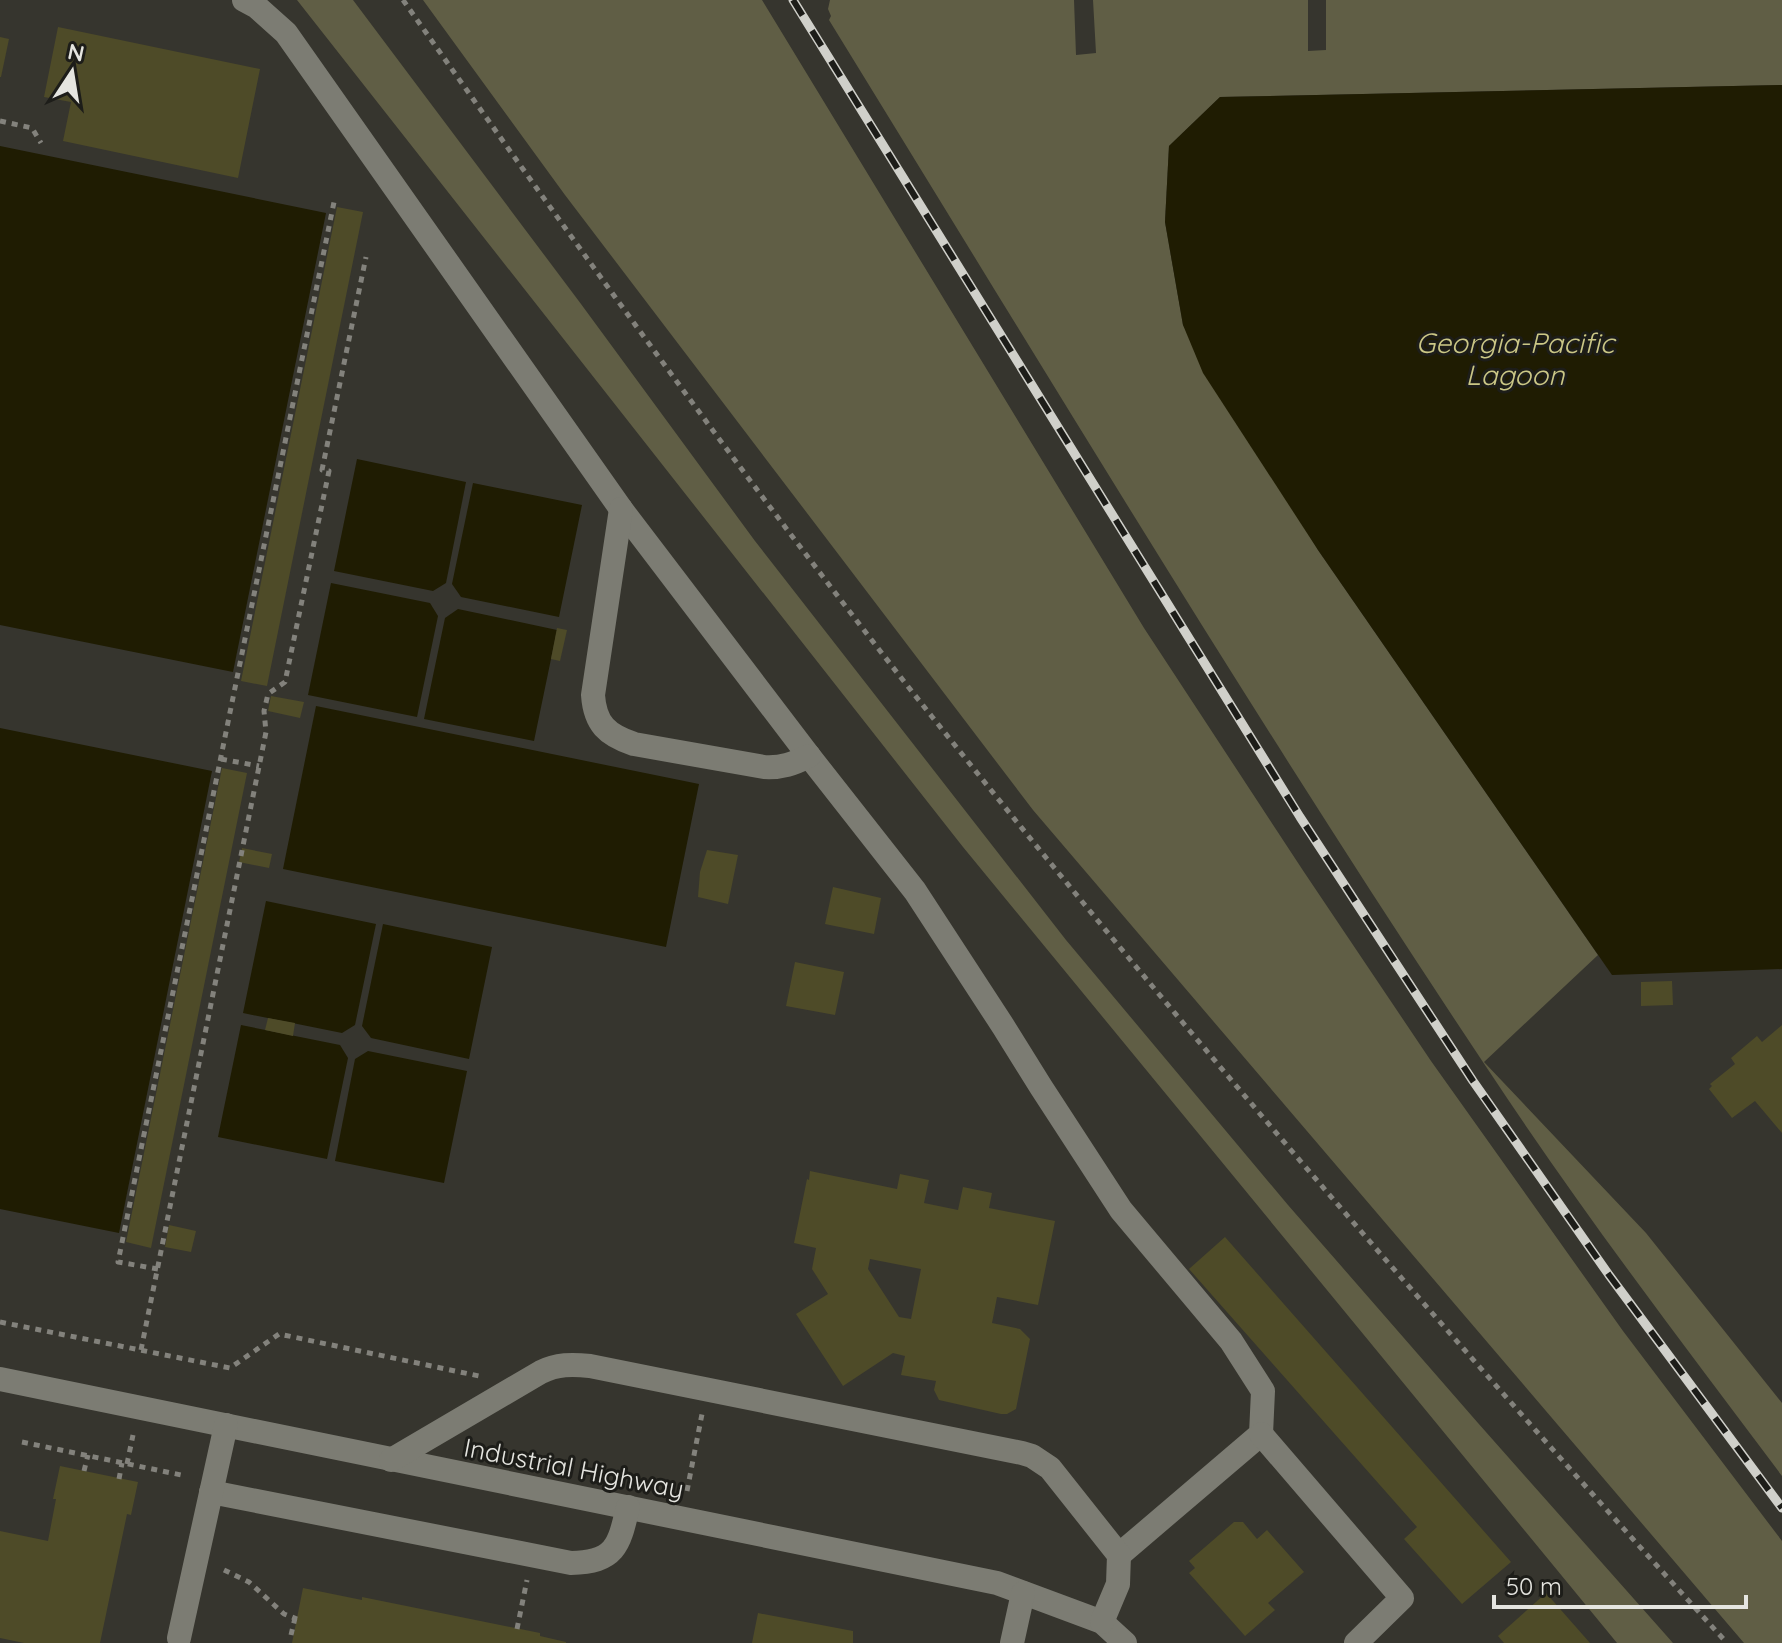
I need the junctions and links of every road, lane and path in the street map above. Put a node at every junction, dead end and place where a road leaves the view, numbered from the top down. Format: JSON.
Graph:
{"nodes":[{"id":1,"x":244,"y":0,"type":"edge"},
{"id":2,"x":403,"y":0,"type":"edge"},
{"id":3,"x":0,"y":121,"type":"edge"},
{"id":4,"x":41,"y":143,"type":"dead end"},
{"id":5,"x":334,"y":202,"type":"dead end"},
{"id":6,"x":366,"y":257,"type":"dead end"},
{"id":7,"x":621,"y":509,"type":"junction"},
{"id":8,"x":809,"y":756,"type":"junction"},
{"id":9,"x":221,"y":759,"type":"junction"},
{"id":10,"x":259,"y":766,"type":"junction"},
{"id":11,"x":158,"y":1269,"type":"junction"},
{"id":12,"x":0,"y":1322,"type":"edge"},
{"id":13,"x":141,"y":1350,"type":"junction"},
{"id":14,"x":0,"y":1379,"type":"edge"},
{"id":15,"x":519,"y":1384,"type":"junction"},
{"id":16,"x":706,"y":1390,"type":"junction"},
{"id":17,"x":226,"y":1425,"type":"junction"},
{"id":18,"x":1261,"y":1434,"type":"junction"},
{"id":19,"x":22,"y":1442,"type":"dead end"},
{"id":20,"x":88,"y":1455,"type":"junction"},
{"id":21,"x":391,"y":1460,"type":"junction"},
{"id":22,"x":122,"y":1463,"type":"junction"},
{"id":23,"x":84,"y":1471,"type":"dead end"},
{"id":24,"x":119,"y":1479,"type":"dead end"},
{"id":25,"x":212,"y":1487,"type":"junction"},
{"id":26,"x":628,"y":1507,"type":"junction"},
{"id":27,"x":681,"y":1518,"type":"junction"},
{"id":28,"x":532,"y":1555,"type":"junction"},
{"id":29,"x":1119,"y":1555,"type":"junction"},
{"id":30,"x":196,"y":1561,"type":"junction"},
{"id":31,"x":1023,"y":1593,"type":"junction"},
{"id":32,"x":1102,"y":1622,"type":"junction"},
{"id":33,"x":517,"y":1629,"type":"dead end"},
{"id":34,"x":291,"y":1635,"type":"dead end"},
{"id":35,"x":179,"y":1638,"type":"dead end"},
{"id":36,"x":1012,"y":1643,"type":"edge"},
{"id":37,"x":1125,"y":1643,"type":"edge"},
{"id":38,"x":1356,"y":1643,"type":"edge"},
{"id":39,"x":1727,"y":1643,"type":"edge"}],
"edges":[{"from":1,"to":7,"type":"street"},
{"from":2,"to":39,"type":"path"},
{"from":3,"to":4,"type":"path"},
{"from":5,"to":9,"type":"path"},
{"from":6,"to":10,"type":"path"},
{"from":7,"to":8,"type":"street"},
{"from":7,"to":8,"type":"street"},
{"from":8,"to":18,"type":"street"},
{"from":9,"to":10,"type":"path"},
{"from":9,"to":11,"type":"path"},
{"from":10,"to":11,"type":"path"},
{"from":11,"to":13,"type":"path"},
{"from":12,"to":13,"type":"path"},
{"from":13,"to":15,"type":"path"},
{"from":14,"to":17,"type":"street","name":"Industrial Highway"},
{"from":15,"to":16,"type":"street"},
{"from":15,"to":21,"type":"street"},
{"from":16,"to":27,"type":"path"},
{"from":16,"to":29,"type":"street"},
{"from":17,"to":21,"type":"street","name":"Industrial Highway"},
{"from":17,"to":25,"type":"street"},
{"from":18,"to":29,"type":"street"},
{"from":18,"to":38,"type":"street"},
{"from":19,"to":20,"type":"path"},
{"from":20,"to":22,"type":"path"},
{"from":20,"to":23,"type":"path"},
{"from":21,"to":26,"type":"street","name":"Industrial Highway"},
{"from":22,"to":24,"type":"path"},
{"from":22,"to":25,"type":"path"},
{"from":25,"to":28,"type":"street"},
{"from":25,"to":30,"type":"street"},
{"from":26,"to":27,"type":"street","name":"Industrial Highway"},
{"from":26,"to":28,"type":"street"},
{"from":27,"to":31,"type":"street","name":"Industrial Highway"},
{"from":28,"to":33,"type":"path"},
{"from":29,"to":32,"type":"street"},
{"from":30,"to":34,"type":"path"},
{"from":30,"to":35,"type":"street"},
{"from":31,"to":32,"type":"street","name":"Industrial Highway"},
{"from":31,"to":36,"type":"street"},
{"from":32,"to":37,"type":"street","name":"Industrial Highway"}]}
